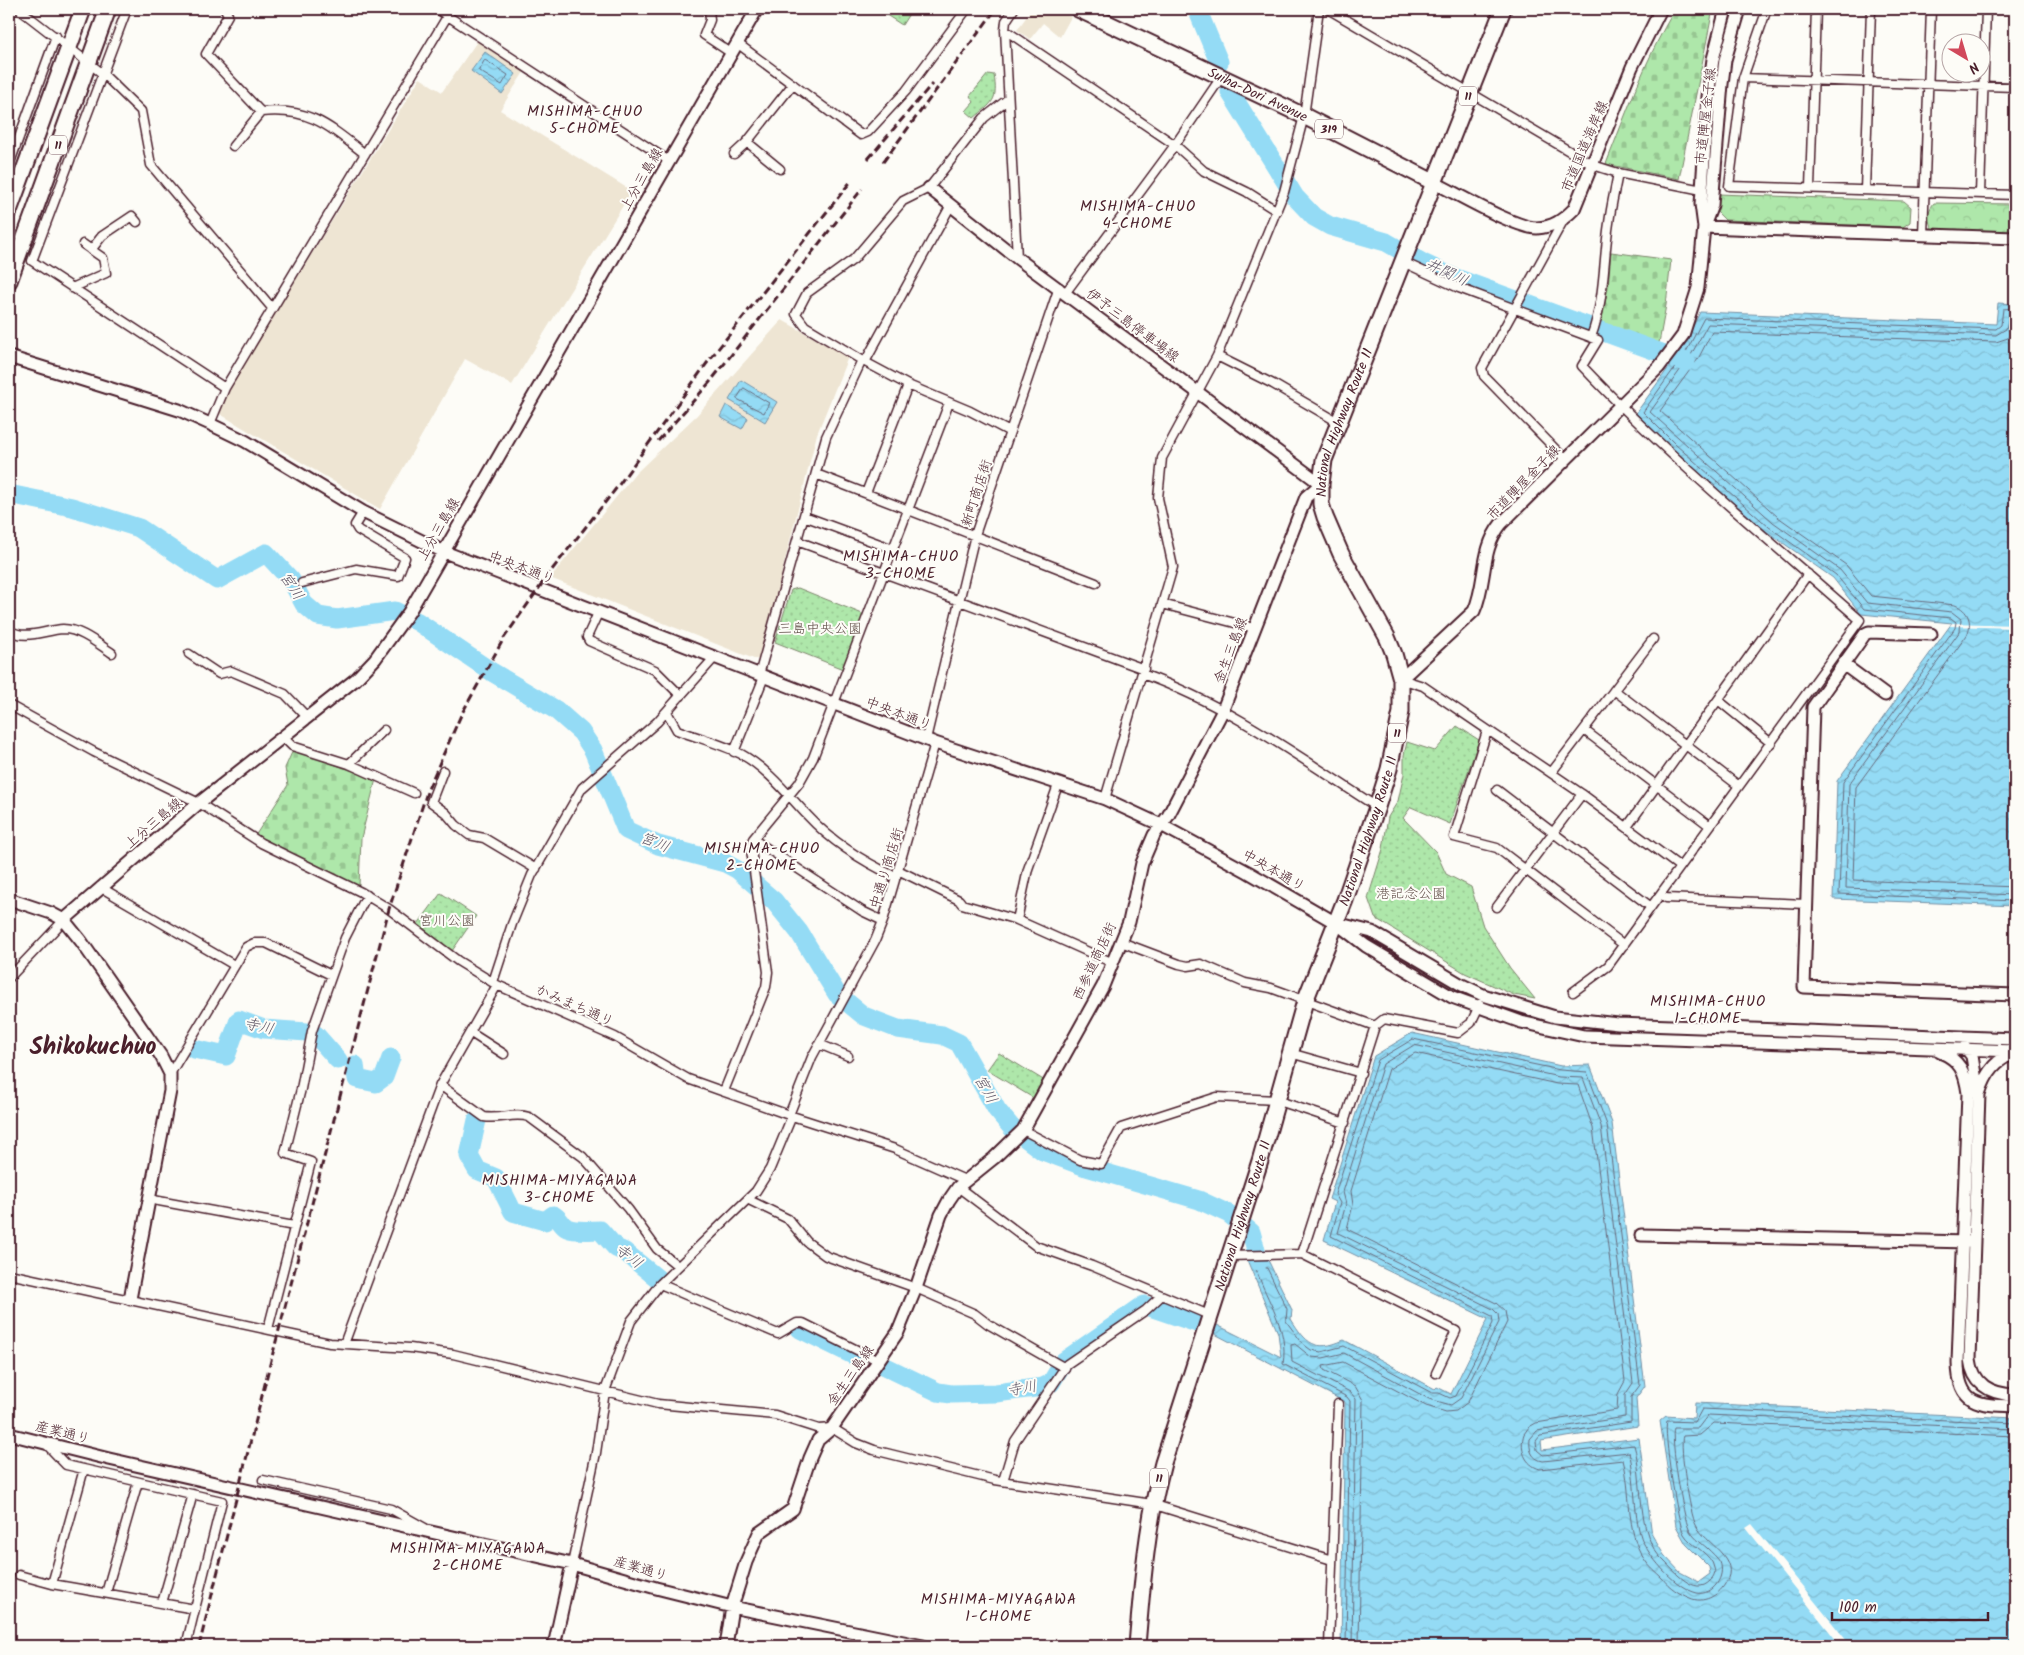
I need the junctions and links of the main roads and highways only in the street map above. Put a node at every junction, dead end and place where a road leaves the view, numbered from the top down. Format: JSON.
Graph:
{"nodes":[{"id":1,"x":83,"y":9,"type":"edge"},
{"id":2,"x":108,"y":9,"type":"edge"},
{"id":3,"x":1078,"y":9,"type":"edge"},
{"id":4,"x":1503,"y":9,"type":"edge"},
{"id":5,"x":1436,"y":183,"type":"junction"},
{"id":6,"x":9,"y":211,"type":"edge"},
{"id":7,"x":9,"y":281,"type":"edge"},
{"id":8,"x":1137,"y":1646,"type":"edge"}],
"edges":[{"from":1,"to":6,"type":"highway","number":"11"},
{"from":2,"to":7,"type":"highway","number":"11"},
{"from":3,"to":5,"type":"highway","name":"Suiha-Dori Avenue","number":"319"},
{"from":4,"to":5,"type":"highway","name":"National Highway Route 11","number":"11"},
{"from":5,"to":8,"type":"highway","name":"National Highway Route 11","number":"11"}]}
